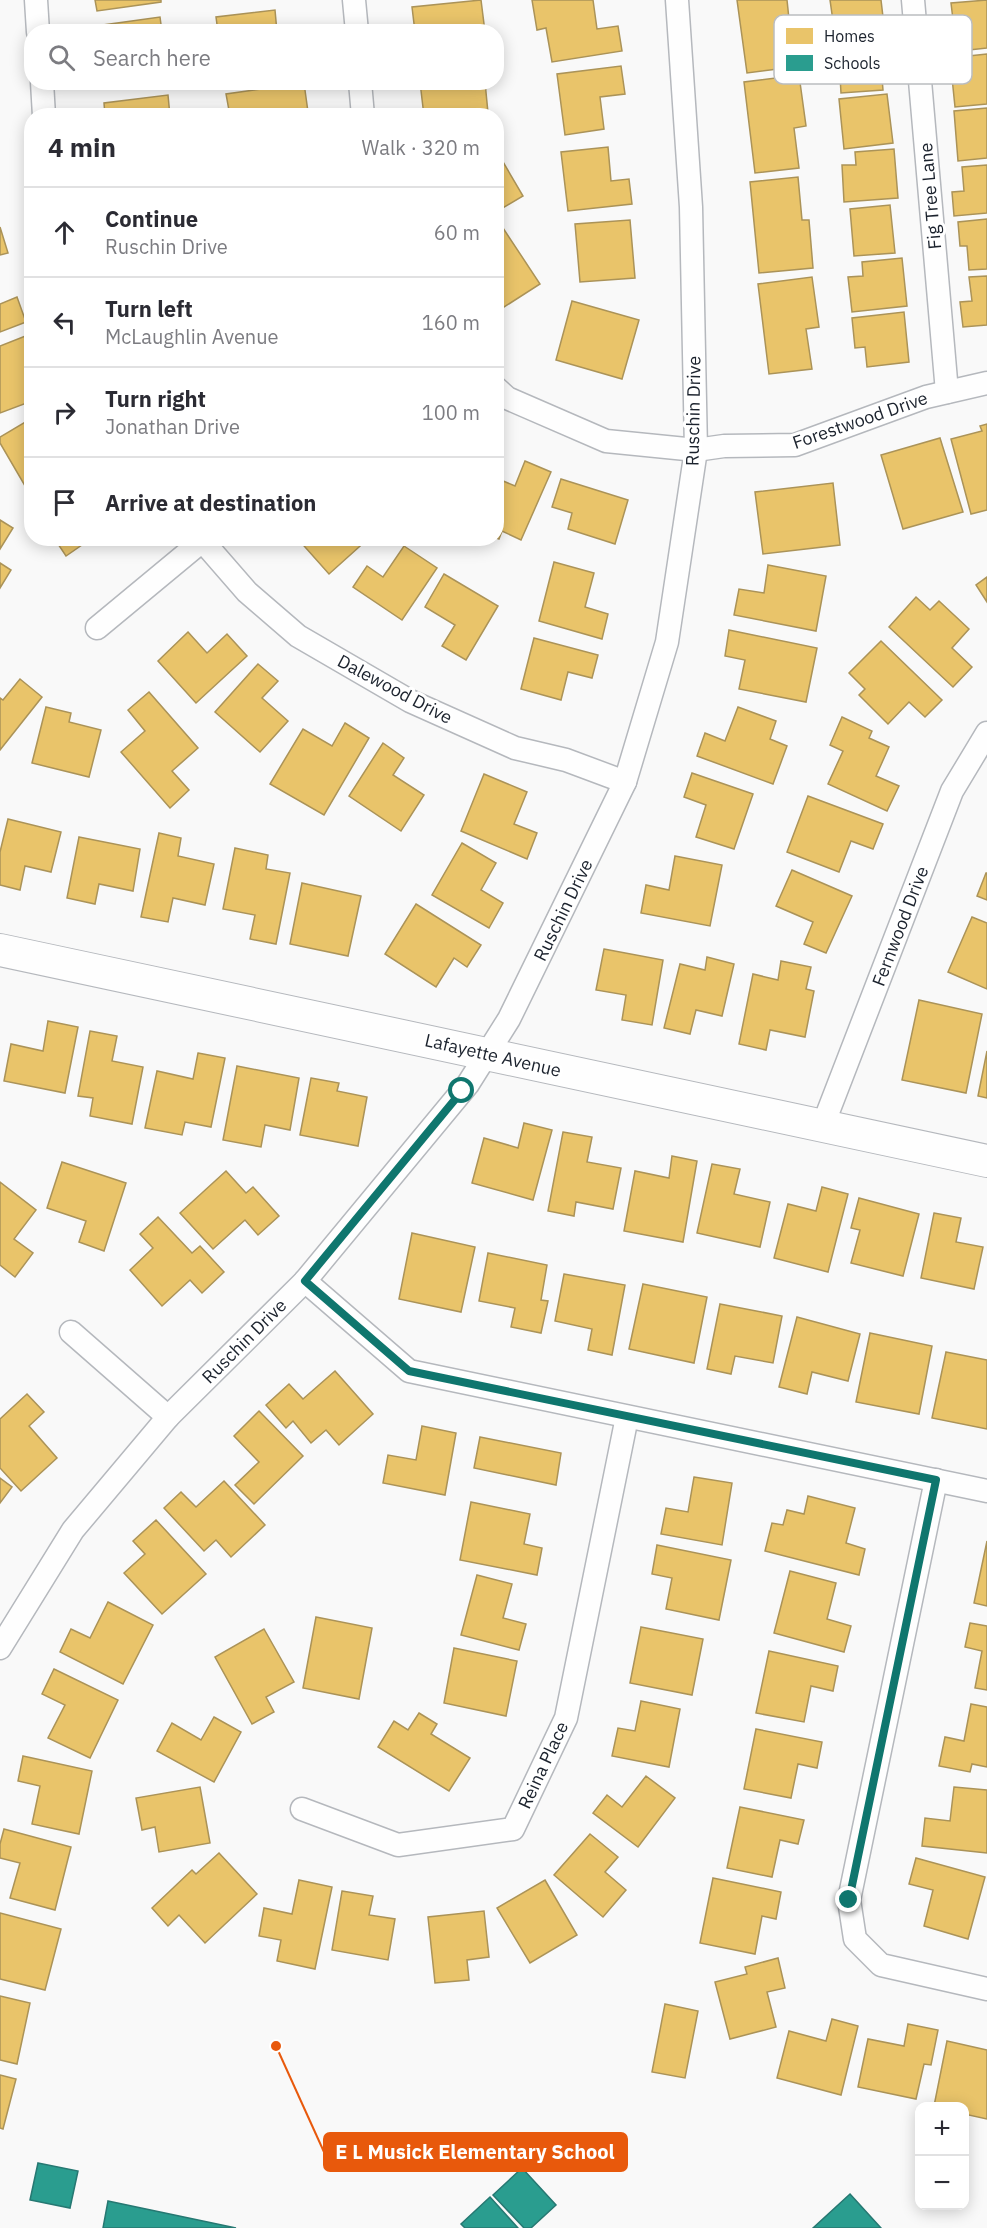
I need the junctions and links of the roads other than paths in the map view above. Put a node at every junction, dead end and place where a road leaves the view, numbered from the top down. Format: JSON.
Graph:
{"nodes":[{"id":1,"x":36,"y":0,"type":"edge"},
{"id":2,"x":354,"y":0,"type":"edge"},
{"id":3,"x":677,"y":0,"type":"edge"},
{"id":4,"x":914,"y":0,"type":"edge"},
{"id":5,"x":915,"y":15,"type":"edge"},
{"id":6,"x":38,"y":24,"type":"edge"},
{"id":7,"x":356,"y":24,"type":"edge"},
{"id":8,"x":921,"y":84,"type":"edge"},
{"id":9,"x":42,"y":90,"type":"edge"},
{"id":10,"x":361,"y":90,"type":"edge"},
{"id":11,"x":44,"y":108,"type":"edge"},
{"id":12,"x":362,"y":108,"type":"edge"},
{"id":13,"x":987,"y":383,"type":"edge"},
{"id":14,"x":947,"y":392,"type":"junction"},
{"id":15,"x":504,"y":395,"type":"edge"},
{"id":16,"x":696,"y":450,"type":"junction"},
{"id":17,"x":194,"y":546,"type":"edge"},
{"id":18,"x":206,"y":546,"type":"edge"},
{"id":19,"x":97,"y":628,"type":"dead end"},
{"id":20,"x":987,"y":733,"type":"edge"},
{"id":21,"x":626,"y":782,"type":"junction"},
{"id":22,"x":0,"y":950,"type":"edge"},
{"id":23,"x":487,"y":1054,"type":"junction"},
{"id":24,"x":823,"y":1125,"type":"junction"},
{"id":25,"x":987,"y":1161,"type":"edge"},
{"id":26,"x":305,"y":1281,"type":"junction"},
{"id":27,"x":71,"y":1332,"type":"dead end"},
{"id":28,"x":168,"y":1417,"type":"junction"},
{"id":29,"x":627,"y":1417,"type":"junction"},
{"id":30,"x":936,"y":1480,"type":"junction"},
{"id":31,"x":987,"y":1491,"type":"edge"},
{"id":32,"x":0,"y":1648,"type":"edge"},
{"id":33,"x":302,"y":1809,"type":"dead end"},
{"id":34,"x":987,"y":1989,"type":"edge"}],
"edges":[{"from":1,"to":6,"type":"street"},
{"from":2,"to":7,"type":"street"},
{"from":3,"to":16,"type":"street","name":"Ruschin Drive"},
{"from":4,"to":5,"type":"street","name":"Fig Tree Lane"},
{"from":8,"to":14,"type":"street","name":"Fig Tree Lane"},
{"from":9,"to":11,"type":"street"},
{"from":10,"to":12,"type":"street"},
{"from":13,"to":14,"type":"street","name":"Forestwood Drive"},
{"from":14,"to":16,"type":"street","name":"Forestwood Drive"},
{"from":15,"to":16,"type":"street","name":"Forestwood Drive"},
{"from":16,"to":21,"type":"street","name":"Ruschin Drive"},
{"from":17,"to":19,"type":"street"},
{"from":18,"to":21,"type":"street","name":"Dalewood Drive"},
{"from":20,"to":24,"type":"street","name":"Fernwood Drive"},
{"from":21,"to":23,"type":"street","name":"Ruschin Drive"},
{"from":22,"to":23,"type":"street","name":"Lafayette Avenue"},
{"from":23,"to":24,"type":"street","name":"Lafayette Avenue"},
{"from":23,"to":26,"type":"street","name":"Ruschin Drive"},
{"from":24,"to":25,"type":"street","name":"Lafayette Avenue"},
{"from":26,"to":28,"type":"street","name":"Ruschin Drive"},
{"from":26,"to":29,"type":"street"},
{"from":27,"to":28,"type":"street"},
{"from":28,"to":32,"type":"street","name":"Ruschin Drive"},
{"from":29,"to":30,"type":"street"},
{"from":29,"to":33,"type":"street","name":"Reina Place"},
{"from":30,"to":31,"type":"street"},
{"from":30,"to":34,"type":"street"}]}
